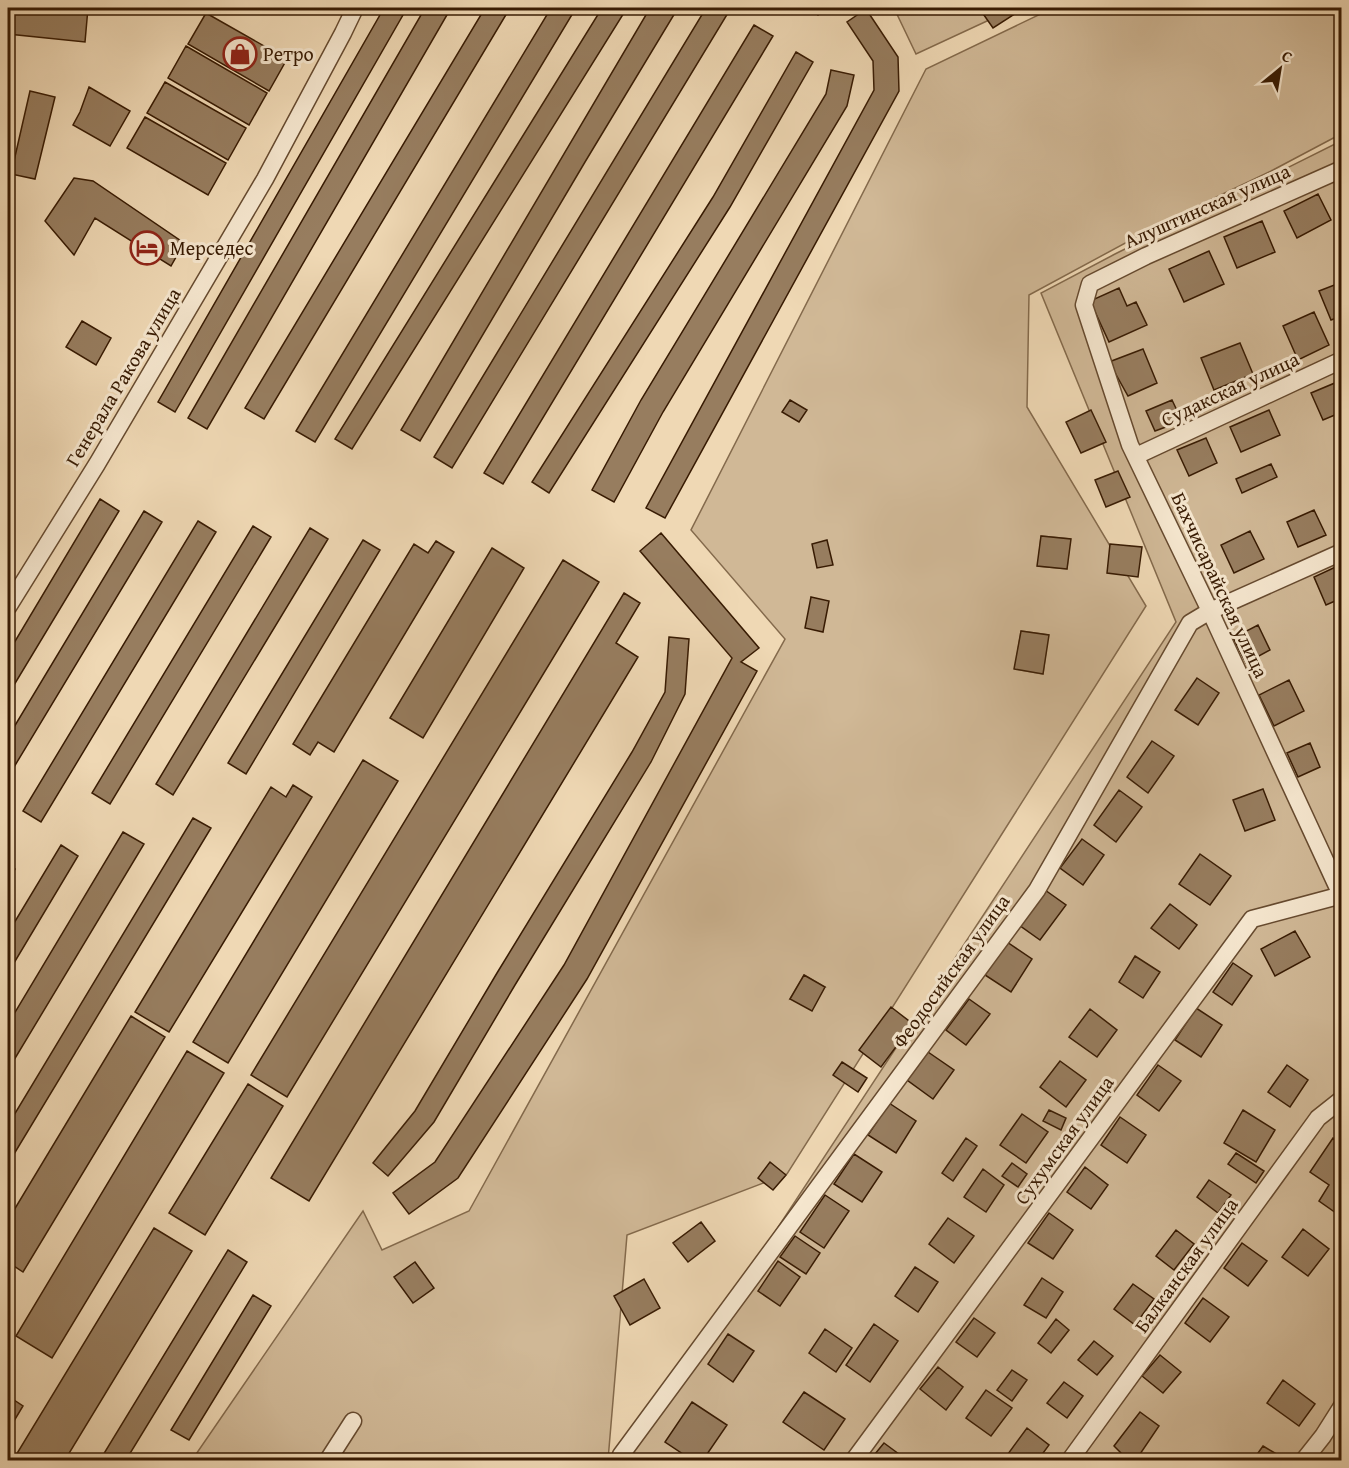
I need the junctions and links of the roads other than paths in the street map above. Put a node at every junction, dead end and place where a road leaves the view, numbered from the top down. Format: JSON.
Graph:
{"nodes":[{"id":1,"x":355,"y":8,"type":"edge"},
{"id":2,"x":1341,"y":168,"type":"edge"},
{"id":3,"x":1090,"y":284,"type":"joint"},
{"id":4,"x":1341,"y":360,"type":"edge"},
{"id":5,"x":1136,"y":456,"type":"junction"},
{"id":6,"x":1341,"y":552,"type":"edge"},
{"id":7,"x":8,"y":607,"type":"edge"},
{"id":8,"x":1210,"y":611,"type":"junction"},
{"id":9,"x":1341,"y":895,"type":"edge"},
{"id":10,"x":1341,"y":1099,"type":"edge"},
{"id":11,"x":1341,"y":1406,"type":"edge"},
{"id":12,"x":353,"y":1421,"type":"dead end"},
{"id":13,"x":328,"y":1461,"type":"edge"},
{"id":14,"x":619,"y":1461,"type":"edge"},
{"id":15,"x":854,"y":1461,"type":"edge"},
{"id":16,"x":1070,"y":1461,"type":"edge"},
{"id":17,"x":1304,"y":1461,"type":"edge"}],
"edges":[{"from":1,"to":7,"type":"street","name":"Генерала Ракова улица"},
{"from":2,"to":3,"type":"street","name":"Алуштинская улица"},
{"from":3,"to":5,"type":"street","name":"Бахчисарайская улица"},
{"from":4,"to":5,"type":"street","name":"Судакская улица"},
{"from":5,"to":8,"type":"street","name":"Бахчисарайская улица"},
{"from":6,"to":8,"type":"street","name":"Феодосийская улица"},
{"from":8,"to":9,"type":"street","name":"Бахчисарайская улица"},
{"from":8,"to":14,"type":"street","name":"Феодосийская улица"},
{"from":9,"to":15,"type":"street","name":"Сухумская улица"},
{"from":10,"to":16,"type":"street","name":"Балканская улица"},
{"from":11,"to":17,"type":"street"},
{"from":12,"to":13,"type":"street"}]}
